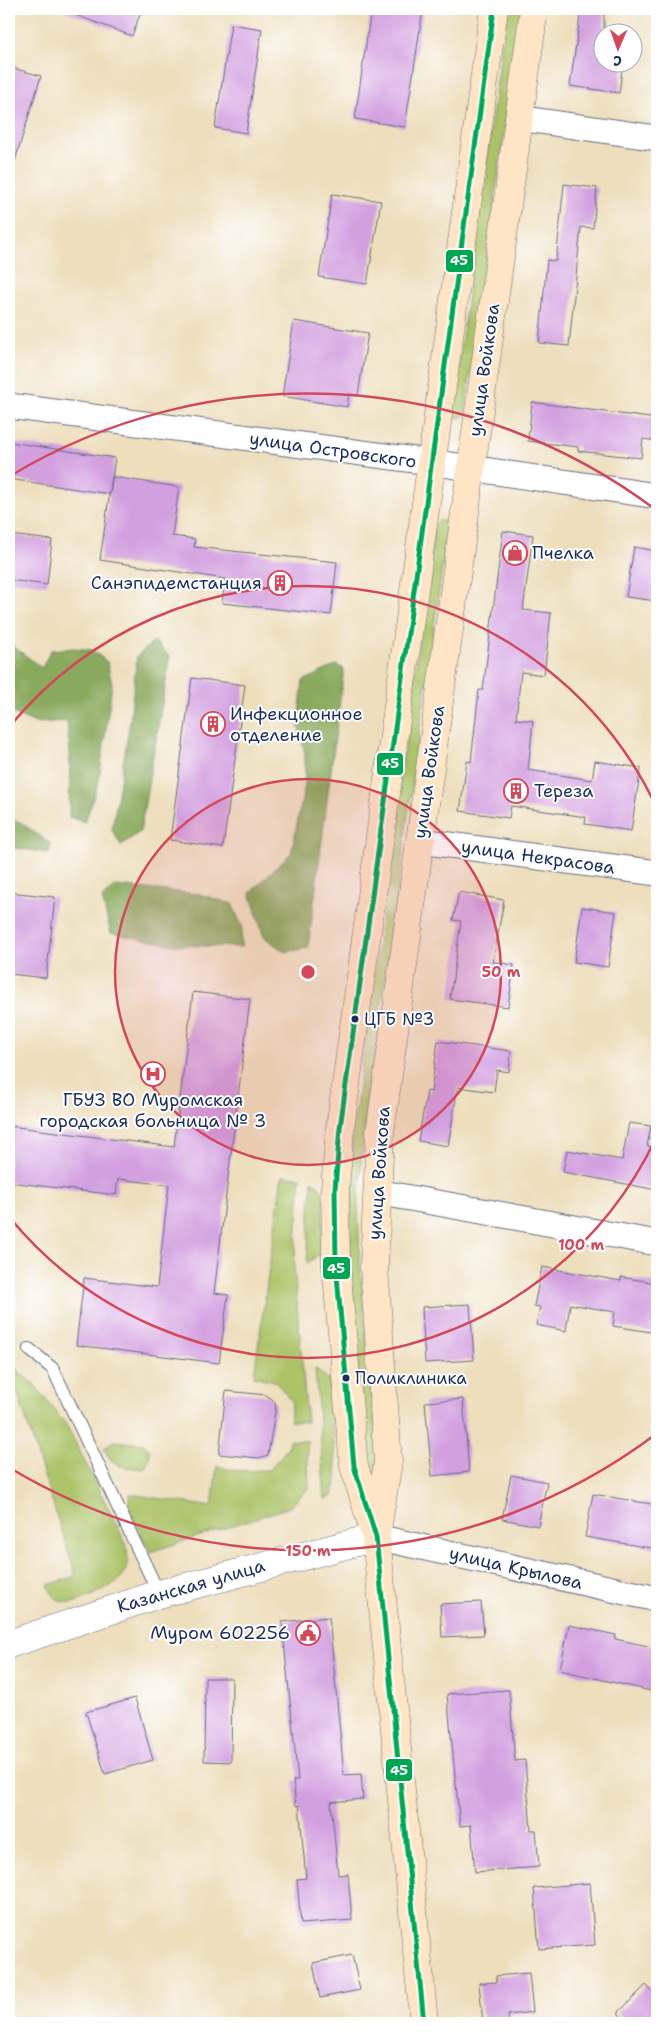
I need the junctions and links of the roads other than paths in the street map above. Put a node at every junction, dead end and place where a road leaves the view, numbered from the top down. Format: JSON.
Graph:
{"nodes":[{"id":1,"x":494,"y":9,"type":"edge"},
{"id":2,"x":534,"y":9,"type":"edge"},
{"id":3,"x":518,"y":118,"type":"junction"},
{"id":4,"x":657,"y":138,"type":"edge"},
{"id":5,"x":9,"y":406,"type":"edge"},
{"id":6,"x":430,"y":462,"type":"junction"},
{"id":7,"x":471,"y":469,"type":"junction"},
{"id":8,"x":657,"y":496,"type":"edge"},
{"id":9,"x":420,"y":841,"type":"junction"},
{"id":10,"x":657,"y":873,"type":"edge"},
{"id":11,"x":377,"y":1192,"type":"junction"},
{"id":12,"x":657,"y":1243,"type":"edge"},
{"id":13,"x":28,"y":1349,"type":"dead end"},
{"id":14,"x":376,"y":1536,"type":"junction"},
{"id":15,"x":159,"y":1594,"type":"junction"},
{"id":16,"x":657,"y":1599,"type":"edge"},
{"id":17,"x":9,"y":1644,"type":"edge"},
{"id":18,"x":424,"y":2023,"type":"edge"}],
"edges":[{"from":1,"to":6,"type":"main road","name":"улица Войкова"},
{"from":2,"to":3,"type":"main road","name":"улица Войкова"},
{"from":3,"to":4,"type":"street"},
{"from":3,"to":7,"type":"main road","name":"улица Войкова"},
{"from":5,"to":6,"type":"street","name":"улица Островского"},
{"from":6,"to":7,"type":"street","name":"улица Островского"},
{"from":6,"to":14,"type":"main road","name":"улица Войкова"},
{"from":7,"to":8,"type":"street","name":"улица Островского"},
{"from":7,"to":9,"type":"main road","name":"улица Войкова"},
{"from":9,"to":10,"type":"street","name":"улица Некрасова"},
{"from":9,"to":11,"type":"main road","name":"улица Войкова"},
{"from":11,"to":12,"type":"street"},
{"from":11,"to":14,"type":"main road","name":"улица Войкова"},
{"from":13,"to":15,"type":"lane"},
{"from":14,"to":15,"type":"street","name":"Казанская улица"},
{"from":14,"to":16,"type":"street","name":"улица Крылова"},
{"from":14,"to":18,"type":"main road","name":"улица Войкова"},
{"from":15,"to":17,"type":"street","name":"Казанская улица"}]}
